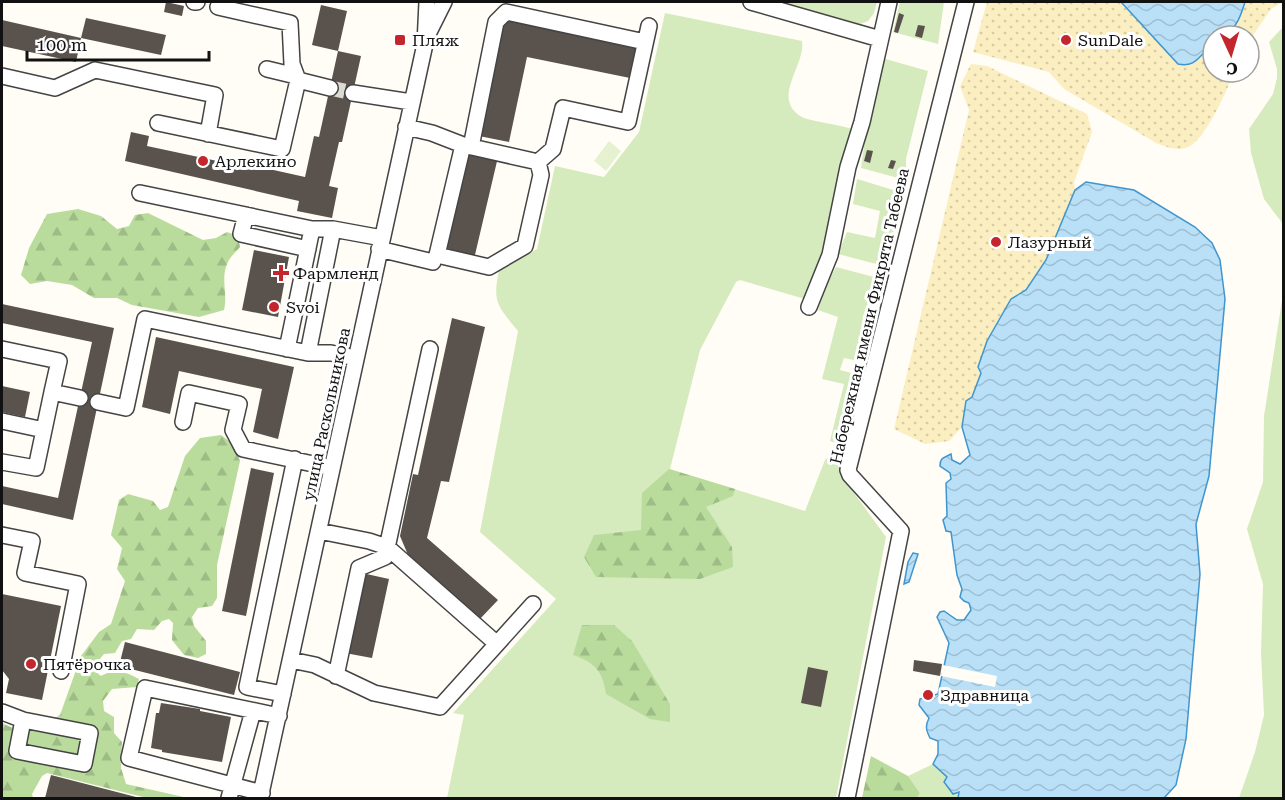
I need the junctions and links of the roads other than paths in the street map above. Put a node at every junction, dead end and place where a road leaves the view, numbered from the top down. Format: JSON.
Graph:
{"nodes":[{"id":1,"x":427,"y":2,"type":"edge"},
{"id":2,"x":444,"y":2,"type":"edge"},
{"id":3,"x":751,"y":2,"type":"edge"},
{"id":4,"x":889,"y":2,"type":"edge"},
{"id":5,"x":966,"y":2,"type":"edge"},
{"id":6,"x":218,"y":7,"type":"dead end"},
{"id":7,"x":258,"y":9,"type":"edge"},
{"id":8,"x":649,"y":26,"type":"dead end"},
{"id":9,"x":427,"y":38,"type":"junction"},
{"id":10,"x":880,"y":39,"type":"junction"},
{"id":11,"x":645,"y":42,"type":"junction"},
{"id":12,"x":267,"y":69,"type":"dead end"},
{"id":13,"x":2,"y":76,"type":"edge"},
{"id":14,"x":297,"y":78,"type":"junction"},
{"id":15,"x":330,"y":87,"type":"tunnel mouth"},
{"id":16,"x":353,"y":93,"type":"tunnel mouth"},
{"id":17,"x":411,"y":102,"type":"junction"},
{"id":18,"x":158,"y":123,"type":"dead end"},
{"id":19,"x":406,"y":128,"type":"junction"},
{"id":20,"x":208,"y":134,"type":"junction"},
{"id":21,"x":467,"y":146,"type":"junction"},
{"id":22,"x":538,"y":162,"type":"junction"},
{"id":23,"x":140,"y":193,"type":"dead end"},
{"id":24,"x":246,"y":215,"type":"junction"},
{"id":25,"x":312,"y":229,"type":"junction"},
{"id":26,"x":333,"y":229,"type":"junction"},
{"id":27,"x":381,"y":244,"type":"junction"},
{"id":28,"x":308,"y":249,"type":"junction"},
{"id":29,"x":433,"y":262,"type":"dead end"},
{"id":30,"x":809,"y":307,"type":"dead end"},
{"id":31,"x":2,"y":349,"type":"edge"},
{"id":32,"x":287,"y":349,"type":"junction"},
{"id":33,"x":430,"y":349,"type":"dead end"},
{"id":34,"x":308,"y":353,"type":"junction"},
{"id":35,"x":356,"y":357,"type":"junction"},
{"id":36,"x":52,"y":392,"type":"junction"},
{"id":37,"x":80,"y":398,"type":"dead end"},
{"id":38,"x":98,"y":402,"type":"dead end"},
{"id":39,"x":2,"y":421,"type":"edge"},
{"id":40,"x":183,"y":422,"type":"dead end"},
{"id":41,"x":45,"y":430,"type":"junction"},
{"id":42,"x":295,"y":459,"type":"junction"},
{"id":43,"x":2,"y":462,"type":"edge"},
{"id":44,"x":332,"y":468,"type":"junction"},
{"id":45,"x":319,"y":531,"type":"junction"},
{"id":46,"x":2,"y":535,"type":"edge"},
{"id":47,"x":387,"y":547,"type":"junction"},
{"id":48,"x":533,"y":604,"type":"dead end"},
{"id":49,"x":497,"y":644,"type":"junction"},
{"id":50,"x":291,"y":660,"type":"junction"},
{"id":51,"x":61,"y":671,"type":"dead end"},
{"id":52,"x":336,"y":676,"type":"junction"},
{"id":53,"x":283,"y":694,"type":"junction"},
{"id":54,"x":254,"y":711,"type":"junction"},
{"id":55,"x":2,"y":712,"type":"edge"},
{"id":56,"x":279,"y":716,"type":"junction"},
{"id":57,"x":23,"y":720,"type":"junction"},
{"id":58,"x":231,"y":792,"type":"edge"},
{"id":59,"x":261,"y":796,"type":"edge"},
{"id":60,"x":847,"y":798,"type":"edge"}],
"edges":[{"from":1,"to":9,"type":"street","name":"улица Раскольникова"},
{"from":2,"to":9,"type":"street","name":"улица Раскольникова"},
{"from":3,"to":10,"type":"street"},
{"from":4,"to":10,"type":"street"},
{"from":5,"to":60,"type":"street","name":"Набережная имени Фикрята Табеева"},
{"from":6,"to":7,"type":"street"},
{"from":7,"to":14,"type":"street"},
{"from":8,"to":11,"type":"street"},
{"from":9,"to":17,"type":"street","name":"улица Раскольникова"},
{"from":10,"to":30,"type":"street"},
{"from":11,"to":21,"type":"street"},
{"from":11,"to":22,"type":"street"},
{"from":12,"to":14,"type":"street"},
{"from":13,"to":20,"type":"street"},
{"from":14,"to":15,"type":"street"},
{"from":14,"to":20,"type":"street"},
{"from":16,"to":17,"type":"street"},
{"from":17,"to":19,"type":"street","name":"улица Раскольникова"},
{"from":18,"to":20,"type":"street"},
{"from":19,"to":21,"type":"street"},
{"from":19,"to":27,"type":"street","name":"улица Раскольникова"},
{"from":21,"to":22,"type":"street"},
{"from":21,"to":22,"type":"street"},
{"from":23,"to":24,"type":"street"},
{"from":24,"to":25,"type":"street"},
{"from":24,"to":28,"type":"street"},
{"from":25,"to":26,"type":"street"},
{"from":25,"to":28,"type":"street"},
{"from":26,"to":27,"type":"street"},
{"from":26,"to":34,"type":"street"},
{"from":27,"to":29,"type":"street"},
{"from":27,"to":35,"type":"street","name":"улица Раскольникова"},
{"from":28,"to":32,"type":"street"},
{"from":31,"to":36,"type":"street"},
{"from":32,"to":34,"type":"street"},
{"from":32,"to":38,"type":"street"},
{"from":33,"to":47,"type":"street"},
{"from":34,"to":35,"type":"street"},
{"from":35,"to":44,"type":"street","name":"улица Раскольникова"},
{"from":36,"to":37,"type":"street"},
{"from":36,"to":41,"type":"street"},
{"from":39,"to":41,"type":"street"},
{"from":40,"to":42,"type":"street"},
{"from":41,"to":43,"type":"street"},
{"from":42,"to":44,"type":"street"},
{"from":42,"to":53,"type":"street"},
{"from":44,"to":45,"type":"street","name":"улица Раскольникова"},
{"from":45,"to":47,"type":"street"},
{"from":45,"to":50,"type":"street","name":"улица Раскольникова"},
{"from":46,"to":51,"type":"street"},
{"from":47,"to":49,"type":"street"},
{"from":47,"to":52,"type":"street"},
{"from":48,"to":49,"type":"street"},
{"from":49,"to":52,"type":"street"},
{"from":50,"to":52,"type":"street"},
{"from":50,"to":53,"type":"street","name":"улица Раскольникова"},
{"from":53,"to":56,"type":"street","name":"улица Раскольникова"},
{"from":54,"to":56,"type":"street"},
{"from":54,"to":58,"type":"street"},
{"from":54,"to":58,"type":"street"},
{"from":55,"to":57,"type":"street"},
{"from":56,"to":59,"type":"street","name":"улица Раскольникова"},
{"from":57,"to":57,"type":"street"},
{"from":58,"to":59,"type":"street"}]}
